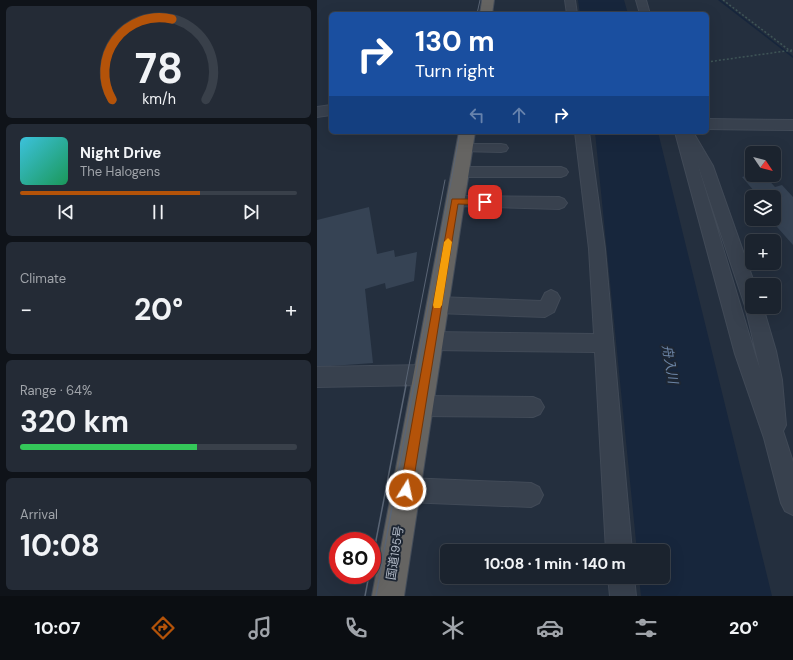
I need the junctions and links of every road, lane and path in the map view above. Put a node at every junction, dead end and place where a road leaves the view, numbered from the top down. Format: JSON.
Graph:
{"nodes":[{"id":1,"x":488,"y":0,"type":"edge"},
{"id":2,"x":571,"y":0,"type":"edge"},
{"id":3,"x":641,"y":0,"type":"edge"},
{"id":4,"x":723,"y":0,"type":"edge"},
{"id":5,"x":486,"y":12,"type":"edge"},
{"id":6,"x":572,"y":12,"type":"edge"},
{"id":7,"x":644,"y":12,"type":"edge"},
{"id":8,"x":793,"y":50,"type":"edge"},
{"id":9,"x":789,"y":51,"type":"junction"},
{"id":10,"x":793,"y":53,"type":"edge"},
{"id":11,"x":709,"y":62,"type":"edge"},
{"id":12,"x":329,"y":110,"type":"edge"},
{"id":13,"x":317,"y":112,"type":"edge"},
{"id":14,"x":709,"y":124,"type":"edge"},
{"id":15,"x":793,"y":126,"type":"edge"},
{"id":16,"x":582,"y":134,"type":"edge"},
{"id":17,"x":682,"y":134,"type":"edge"},
{"id":18,"x":687,"y":134,"type":"edge"},
{"id":19,"x":464,"y":151,"type":"edge"},
{"id":20,"x":500,"y":151,"type":"dead end"},
{"id":21,"x":561,"y":172,"type":"dead end"},
{"id":22,"x":455,"y":201,"type":"junction"},
{"id":23,"x":559,"y":203,"type":"dead end"},
{"id":24,"x":745,"y":281,"type":"edge"},
{"id":25,"x":551,"y":298,"type":"dead end"},
{"id":26,"x":437,"y":305,"type":"junction"},
{"id":27,"x":756,"y":314,"type":"edge"},
{"id":28,"x":431,"y":341,"type":"junction"},
{"id":29,"x":595,"y":343,"type":"dead end"},
{"id":30,"x":425,"y":375,"type":"junction"},
{"id":31,"x":317,"y":377,"type":"edge"},
{"id":32,"x":420,"y":406,"type":"junction"},
{"id":33,"x":533,"y":407,"type":"dead end"},
{"id":34,"x":775,"y":438,"type":"junction"},
{"id":35,"x":793,"y":461,"type":"edge"},
{"id":36,"x":406,"y":490,"type":"junction"},
{"id":37,"x":531,"y":495,"type":"dead end"},
{"id":38,"x":793,"y":503,"type":"edge"},
{"id":39,"x":618,"y":544,"type":"edge"},
{"id":40,"x":622,"y":584,"type":"edge"},
{"id":41,"x":388,"y":596,"type":"edge"},
{"id":42,"x":623,"y":596,"type":"edge"}],
"edges":[{"from":1,"to":5,"type":"highway"},
{"from":2,"to":6,"type":"street"},
{"from":3,"to":7,"type":"street"},
{"from":4,"to":9,"type":"path"},
{"from":8,"to":9,"type":"path"},
{"from":9,"to":10,"type":"path"},
{"from":9,"to":11,"type":"path"},
{"from":12,"to":13,"type":"street"},
{"from":14,"to":15,"type":"street"},
{"from":16,"to":39,"type":"street"},
{"from":17,"to":34,"type":"street"},
{"from":18,"to":24,"type":"street"},
{"from":19,"to":20,"type":"street"},
{"from":19,"to":21,"type":"street"},
{"from":19,"to":22,"type":"highway","name":"国道195号"},
{"from":22,"to":23,"type":"street"},
{"from":22,"to":26,"type":"highway","name":"国道195号"},
{"from":25,"to":26,"type":"street"},
{"from":26,"to":28,"type":"highway","name":"国道195号"},
{"from":27,"to":34,"type":"street"},
{"from":28,"to":29,"type":"street"},
{"from":28,"to":30,"type":"highway","name":"国道195号"},
{"from":30,"to":31,"type":"street"},
{"from":30,"to":32,"type":"highway","name":"国道195号"},
{"from":32,"to":33,"type":"street"},
{"from":32,"to":36,"type":"highway","name":"国道195号"},
{"from":34,"to":35,"type":"street"},
{"from":34,"to":38,"type":"street"},
{"from":36,"to":37,"type":"street"},
{"from":36,"to":41,"type":"highway","name":"国道195号"},
{"from":40,"to":42,"type":"street"}]}
